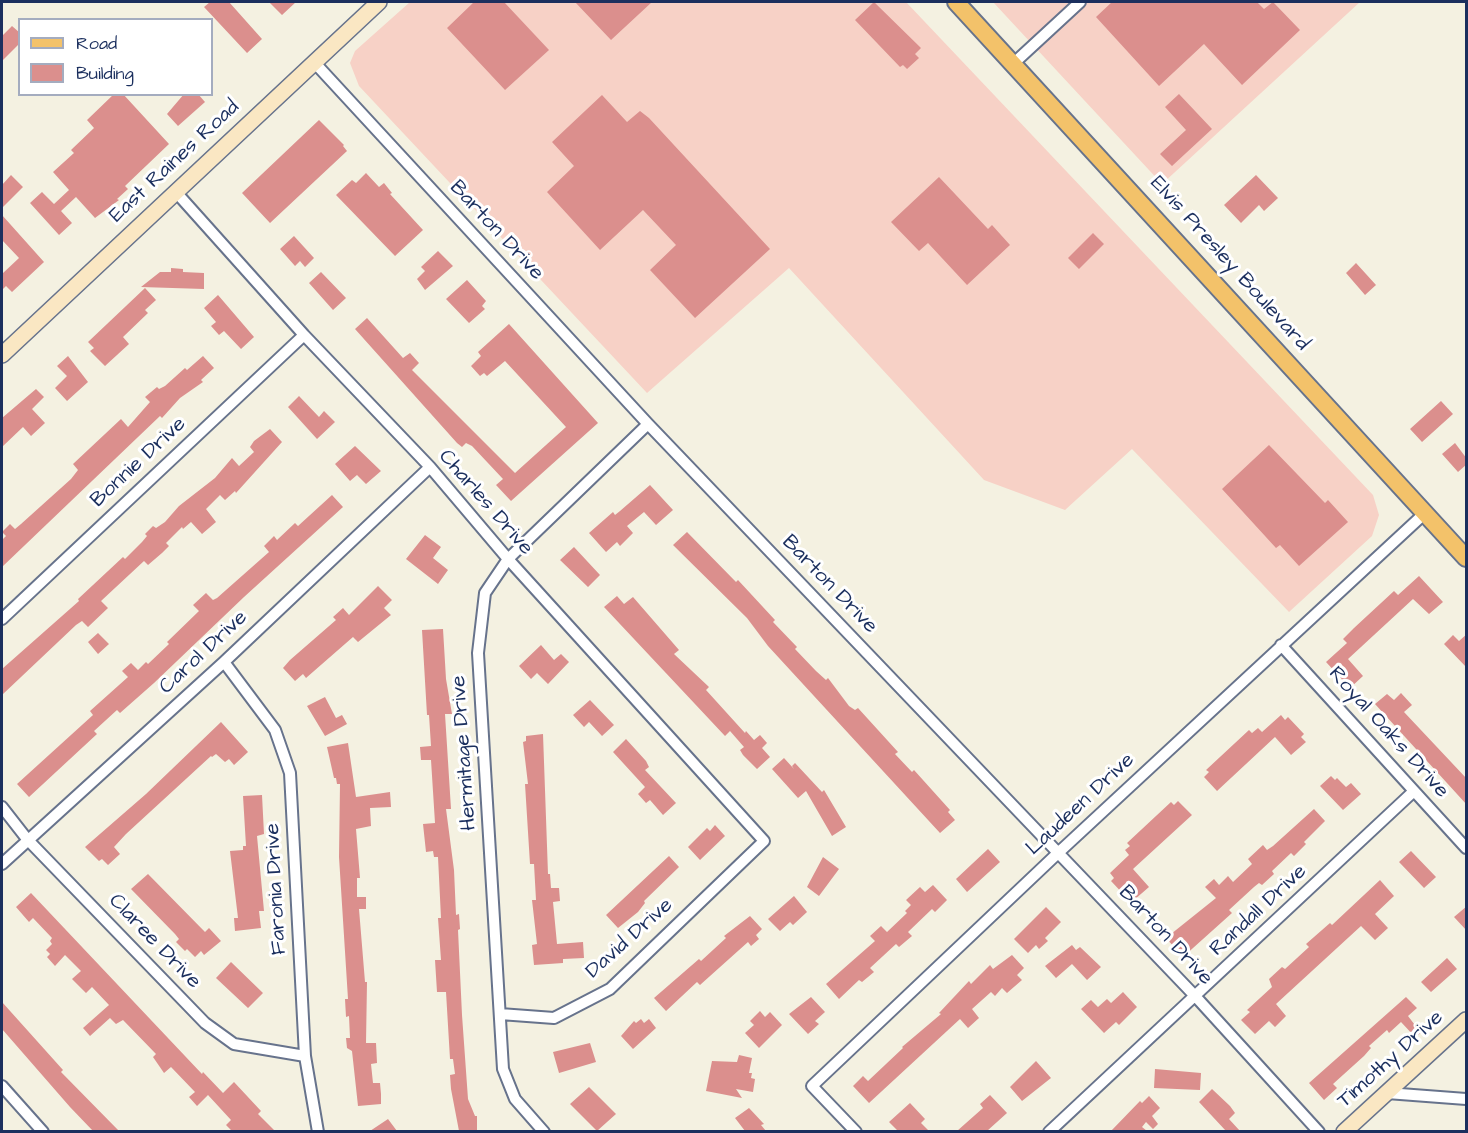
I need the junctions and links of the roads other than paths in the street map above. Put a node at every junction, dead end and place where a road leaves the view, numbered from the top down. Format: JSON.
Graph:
{"nodes":[{"id":1,"x":379,"y":2,"type":"edge"},
{"id":2,"x":956,"y":2,"type":"edge"},
{"id":3,"x":1080,"y":2,"type":"edge"},
{"id":4,"x":314,"y":62,"type":"junction"},
{"id":5,"x":1014,"y":63,"type":"junction"},
{"id":6,"x":175,"y":191,"type":"junction"},
{"id":7,"x":304,"y":335,"type":"junction"},
{"id":8,"x":2,"y":355,"type":"edge"},
{"id":9,"x":648,"y":424,"type":"junction"},
{"id":10,"x":430,"y":467,"type":"junction"},
{"id":11,"x":1425,"y":513,"type":"junction"},
{"id":12,"x":1467,"y":558,"type":"edge"},
{"id":13,"x":508,"y":559,"type":"junction"},
{"id":14,"x":2,"y":619,"type":"edge"},
{"id":15,"x":1281,"y":645,"type":"junction"},
{"id":16,"x":224,"y":662,"type":"junction"},
{"id":17,"x":1414,"y":791,"type":"junction"},
{"id":18,"x":2,"y":807,"type":"edge"},
{"id":19,"x":27,"y":839,"type":"junction"},
{"id":20,"x":764,"y":841,"type":"joint"},
{"id":21,"x":1467,"y":848,"type":"edge"},
{"id":22,"x":1058,"y":853,"type":"junction"},
{"id":23,"x":2,"y":864,"type":"edge"},
{"id":24,"x":1196,"y":997,"type":"junction"},
{"id":25,"x":500,"y":1014,"type":"junction"},
{"id":26,"x":1467,"y":1020,"type":"edge"},
{"id":27,"x":306,"y":1056,"type":"junction"},
{"id":28,"x":2,"y":1086,"type":"edge"},
{"id":29,"x":1387,"y":1093,"type":"junction"},
{"id":30,"x":1467,"y":1099,"type":"edge"},
{"id":31,"x":43,"y":1131,"type":"edge"},
{"id":32,"x":318,"y":1131,"type":"edge"},
{"id":33,"x":544,"y":1131,"type":"edge"},
{"id":34,"x":856,"y":1131,"type":"edge"},
{"id":35,"x":1049,"y":1131,"type":"edge"},
{"id":36,"x":1319,"y":1131,"type":"edge"},
{"id":37,"x":1344,"y":1131,"type":"edge"}],
"edges":[{"from":1,"to":4,"type":"main road","name":"East Raines Road"},
{"from":2,"to":5,"type":"main road","name":"Elvis Presley Boulevard"},
{"from":3,"to":5,"type":"street"},
{"from":4,"to":6,"type":"main road","name":"East Raines Road"},
{"from":4,"to":9,"type":"street","name":"Barton Drive"},
{"from":5,"to":11,"type":"main road","name":"Elvis Presley Boulevard"},
{"from":6,"to":7,"type":"street","name":"Charles Drive"},
{"from":6,"to":8,"type":"main road","name":"East Raines Road"},
{"from":7,"to":10,"type":"street","name":"Charles Drive"},
{"from":7,"to":14,"type":"street","name":"Bonnie Drive"},
{"from":9,"to":13,"type":"street","name":"Hermitage Drive"},
{"from":9,"to":22,"type":"street","name":"Barton Drive"},
{"from":10,"to":13,"type":"street","name":"Charles Drive"},
{"from":10,"to":16,"type":"street","name":"Carol Drive"},
{"from":11,"to":12,"type":"main road","name":"Elvis Presley Boulevard"},
{"from":11,"to":15,"type":"street","name":"Laudeen Drive"},
{"from":13,"to":20,"type":"street","name":"Charles Drive"},
{"from":13,"to":25,"type":"street","name":"Hermitage Drive"},
{"from":15,"to":17,"type":"street","name":"Royal Oaks Drive"},
{"from":15,"to":22,"type":"street","name":"Laudeen Drive"},
{"from":16,"to":19,"type":"street","name":"Carol Drive"},
{"from":16,"to":27,"type":"street","name":"Faronia Drive"},
{"from":17,"to":21,"type":"street","name":"Royal Oaks Drive"},
{"from":17,"to":24,"type":"street","name":"Randall Drive"},
{"from":18,"to":19,"type":"street","name":"Claree Drive"},
{"from":19,"to":23,"type":"street","name":"Carol Drive"},
{"from":19,"to":27,"type":"street","name":"Claree Drive"},
{"from":20,"to":25,"type":"street","name":"David Drive"},
{"from":22,"to":24,"type":"street","name":"Barton Drive"},
{"from":22,"to":34,"type":"street","name":"Laudeen Drive"},
{"from":24,"to":35,"type":"street","name":"Randall Drive"},
{"from":24,"to":36,"type":"street","name":"Barton Drive"},
{"from":25,"to":33,"type":"street","name":"Hermitage Drive"},
{"from":26,"to":29,"type":"main road","name":"Timothy Drive"},
{"from":27,"to":32,"type":"street","name":"Faronia Drive"},
{"from":28,"to":31,"type":"street"},
{"from":29,"to":30,"type":"street"},
{"from":29,"to":37,"type":"main road","name":"Timothy Drive"}]}
